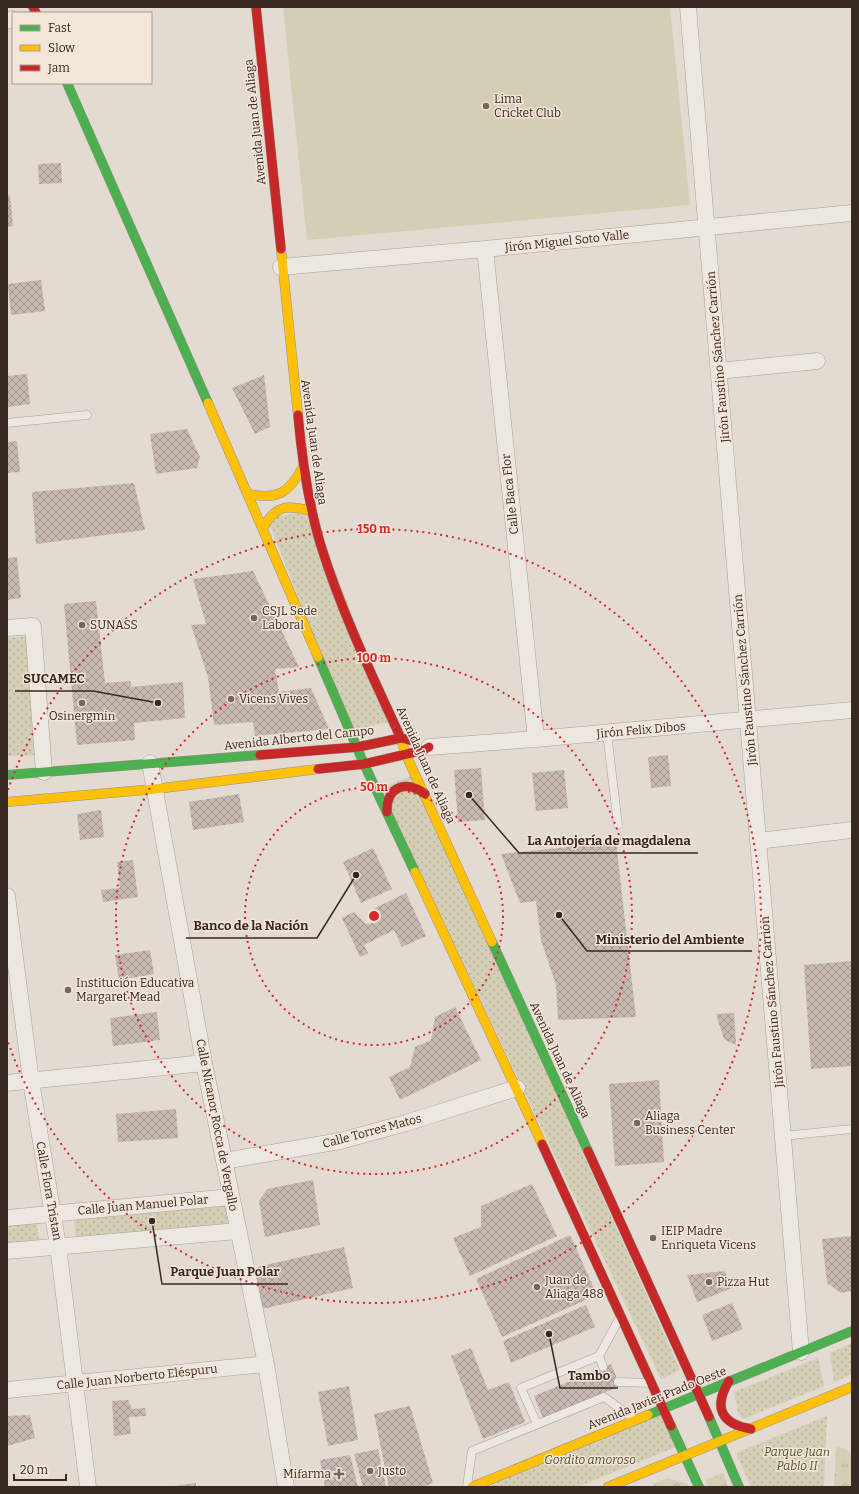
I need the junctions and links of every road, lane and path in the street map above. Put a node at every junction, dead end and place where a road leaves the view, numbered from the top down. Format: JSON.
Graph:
{"nodes":[{"id":1,"x":256,"y":7,"type":"edge"},
{"id":2,"x":688,"y":7,"type":"edge"},
{"id":3,"x":67,"y":84,"type":"edge"},
{"id":4,"x":852,"y":213,"type":"edge"},
{"id":5,"x":707,"y":227,"type":"junction"},
{"id":6,"x":485,"y":249,"type":"junction"},
{"id":7,"x":281,"y":267,"type":"junction"},
{"id":8,"x":817,"y":361,"type":"dead end"},
{"id":9,"x":719,"y":371,"type":"junction"},
{"id":10,"x":87,"y":415,"type":"dead end"},
{"id":11,"x":7,"y":423,"type":"edge"},
{"id":12,"x":303,"y":467,"type":"junction"},
{"id":13,"x":248,"y":494,"type":"junction"},
{"id":14,"x":312,"y":511,"type":"junction"},
{"id":15,"x":263,"y":528,"type":"junction"},
{"id":16,"x":7,"y":628,"type":"edge"},
{"id":17,"x":852,"y":710,"type":"edge"},
{"id":18,"x":748,"y":720,"type":"junction"},
{"id":19,"x":607,"y":733,"type":"junction"},
{"id":20,"x":401,"y":738,"type":"junction"},
{"id":21,"x":536,"y":739,"type":"junction"},
{"id":22,"x":358,"y":747,"type":"junction"},
{"id":23,"x":429,"y":747,"type":"junction"},
{"id":24,"x":406,"y":755,"type":"junction"},
{"id":25,"x":150,"y":763,"type":"junction"},
{"id":26,"x":364,"y":764,"type":"junction"},
{"id":27,"x":44,"y":772,"type":"junction"},
{"id":28,"x":7,"y":775,"type":"edge"},
{"id":29,"x":155,"y":789,"type":"junction"},
{"id":30,"x":424,"y":794,"type":"junction"},
{"id":31,"x":7,"y":802,"type":"edge"},
{"id":32,"x":387,"y":812,"type":"junction"},
{"id":33,"x":618,"y":825,"type":"dead end"},
{"id":34,"x":852,"y":830,"type":"edge"},
{"id":35,"x":758,"y":841,"type":"junction"},
{"id":36,"x":7,"y":896,"type":"edge"},
{"id":37,"x":204,"y":1063,"type":"junction"},
{"id":38,"x":31,"y":1081,"type":"junction"},
{"id":39,"x":7,"y":1083,"type":"edge"},
{"id":40,"x":517,"y":1088,"type":"junction"},
{"id":41,"x":852,"y":1129,"type":"edge"},
{"id":42,"x":783,"y":1136,"type":"junction"},
{"id":43,"x":224,"y":1161,"type":"junction"},
{"id":44,"x":231,"y":1197,"type":"junction"},
{"id":45,"x":52,"y":1213,"type":"junction"},
{"id":46,"x":7,"y":1218,"type":"edge"},
{"id":47,"x":238,"y":1230,"type":"junction"},
{"id":48,"x":58,"y":1246,"type":"junction"},
{"id":49,"x":7,"y":1251,"type":"edge"},
{"id":50,"x":621,"y":1314,"type":"junction"},
{"id":51,"x":852,"y":1331,"type":"edge"},
{"id":52,"x":801,"y":1352,"type":"junction"},
{"id":53,"x":599,"y":1356,"type":"junction"},
{"id":54,"x":266,"y":1364,"type":"junction"},
{"id":55,"x":603,"y":1368,"type":"dead end"},
{"id":56,"x":618,"y":1382,"type":"dead end"},
{"id":57,"x":729,"y":1382,"type":"junction"},
{"id":58,"x":74,"y":1383,"type":"junction"},
{"id":59,"x":652,"y":1383,"type":"junction"},
{"id":60,"x":852,"y":1387,"type":"edge"},
{"id":61,"x":7,"y":1390,"type":"edge"},
{"id":62,"x":699,"y":1394,"type":"junction"},
{"id":63,"x":664,"y":1408,"type":"junction"},
{"id":64,"x":635,"y":1420,"type":"junction"},
{"id":65,"x":537,"y":1424,"type":"junction"},
{"id":66,"x":751,"y":1429,"type":"junction"},
{"id":67,"x":720,"y":1441,"type":"junction"},
{"id":68,"x":686,"y":1456,"type":"junction"},
{"id":69,"x":88,"y":1487,"type":"edge"},
{"id":70,"x":286,"y":1487,"type":"edge"},
{"id":71,"x":467,"y":1487,"type":"edge"},
{"id":72,"x":472,"y":1487,"type":"edge"},
{"id":73,"x":608,"y":1487,"type":"edge"},
{"id":74,"x":699,"y":1487,"type":"edge"},
{"id":75,"x":739,"y":1487,"type":"edge"}],
"edges":[{"from":1,"to":7,"type":"main road","name":"Avenida Juan de Aliaga"},
{"from":2,"to":5,"type":"street","name":"Jirón Faustino Sánchez Carrión"},
{"from":3,"to":13,"type":"main road"},
{"from":4,"to":5,"type":"street","name":"Jirón Miguel Soto Valle"},
{"from":5,"to":6,"type":"street","name":"Jirón Miguel Soto Valle"},
{"from":5,"to":9,"type":"street","name":"Jirón Faustino Sánchez Carrión"},
{"from":6,"to":7,"type":"street","name":"Jirón Miguel Soto Valle"},
{"from":6,"to":21,"type":"street","name":"Calle Baca Flor"},
{"from":7,"to":12,"type":"main road","name":"Avenida Juan de Aliaga"},
{"from":8,"to":9,"type":"street"},
{"from":9,"to":18,"type":"street","name":"Jirón Faustino Sánchez Carrión"},
{"from":10,"to":11,"type":"lane"},
{"from":12,"to":13,"type":"main road"},
{"from":12,"to":14,"type":"main road","name":"Avenida Juan de Aliaga"},
{"from":13,"to":15,"type":"main road"},
{"from":14,"to":15,"type":"main road"},
{"from":14,"to":20,"type":"main road","name":"Avenida Juan de Aliaga"},
{"from":15,"to":22,"type":"main road"},
{"from":16,"to":27,"type":"street"},
{"from":17,"to":18,"type":"street","name":"Jirón Felix Dibos"},
{"from":18,"to":19,"type":"street","name":"Jirón Felix Dibos"},
{"from":18,"to":35,"type":"street","name":"Jirón Faustino Sánchez Carrión"},
{"from":19,"to":21,"type":"street","name":"Jirón Felix Dibos"},
{"from":19,"to":33,"type":"lane"},
{"from":20,"to":22,"type":"main road","name":"Avenida Alberto del Campo"},
{"from":20,"to":23,"type":"main road","name":"Avenida Alberto del Campo"},
{"from":20,"to":24,"type":"main road","name":"Avenida Juan de Aliaga"},
{"from":21,"to":23,"type":"street","name":"Jirón Felix Dibos"},
{"from":22,"to":25,"type":"main road","name":"Avenida Alberto del Campo"},
{"from":22,"to":26,"type":"main road"},
{"from":23,"to":24,"type":"main road"},
{"from":24,"to":26,"type":"main road"},
{"from":24,"to":30,"type":"main road","name":"Avenida Juan de Aliaga"},
{"from":25,"to":27,"type":"main road","name":"Avenida Alberto del Campo"},
{"from":25,"to":29,"type":"street","name":"Calle Nicanor Rocca de Vergallo"},
{"from":26,"to":29,"type":"main road"},
{"from":26,"to":32,"type":"main road"},
{"from":27,"to":28,"type":"main road","name":"Avenida Alberto del Campo"},
{"from":29,"to":31,"type":"main road"},
{"from":29,"to":37,"type":"street","name":"Calle Nicanor Rocca de Vergallo"},
{"from":30,"to":32,"type":"main road"},
{"from":30,"to":62,"type":"main road","name":"Avenida Juan de Aliaga"},
{"from":32,"to":40,"type":"main road"},
{"from":34,"to":35,"type":"street"},
{"from":35,"to":42,"type":"street","name":"Jirón Faustino Sánchez Carrión"},
{"from":36,"to":38,"type":"street","name":"Calle Flora Tristan"},
{"from":37,"to":38,"type":"street"},
{"from":37,"to":43,"type":"street","name":"Calle Nicanor Rocca de Vergallo"},
{"from":38,"to":39,"type":"street"},
{"from":38,"to":45,"type":"street","name":"Calle Flora Tristan"},
{"from":40,"to":43,"type":"street","name":"Calle Torres Matos"},
{"from":40,"to":50,"type":"main road"},
{"from":41,"to":42,"type":"lane"},
{"from":42,"to":52,"type":"street","name":"Jirón Faustino Sánchez Carrión"},
{"from":43,"to":44,"type":"street","name":"Calle Nicanor Rocca de Vergallo"},
{"from":44,"to":45,"type":"street","name":"Calle Juan Manuel Polar"},
{"from":44,"to":47,"type":"street","name":"Calle Nicanor Rocca de Vergallo"},
{"from":45,"to":46,"type":"street","name":"Calle Juan Manuel Polar"},
{"from":45,"to":48,"type":"street","name":"Calle Flora Tristan"},
{"from":47,"to":48,"type":"street"},
{"from":47,"to":54,"type":"street","name":"Calle Nicanor Rocca de Vergallo"},
{"from":48,"to":49,"type":"street"},
{"from":48,"to":58,"type":"street","name":"Calle Flora Tristan"},
{"from":50,"to":53,"type":"lane"},
{"from":50,"to":59,"type":"main road"},
{"from":51,"to":52,"type":"main road","name":"Avenida Javier Prado Oeste"},
{"from":52,"to":57,"type":"main road","name":"Avenida Javier Prado Oeste"},
{"from":53,"to":55,"type":"lane"},
{"from":53,"to":65,"type":"lane"},
{"from":54,"to":58,"type":"street","name":"Calle Juan Norberto Eléspuru"},
{"from":54,"to":70,"type":"street","name":"Calle Nicanor Rocca de Vergallo"},
{"from":56,"to":59,"type":"lane"},
{"from":57,"to":62,"type":"main road","name":"Avenida Javier Prado Oeste"},
{"from":57,"to":66,"type":"main road"},
{"from":58,"to":61,"type":"street","name":"Calle Juan Norberto Eléspuru"},
{"from":58,"to":69,"type":"street","name":"Calle Flora Tristan"},
{"from":59,"to":63,"type":"main road"},
{"from":60,"to":66,"type":"main road"},
{"from":62,"to":63,"type":"main road","name":"Avenida Javier Prado Oeste"},
{"from":62,"to":67,"type":"main road","name":"Avenida Juan de Aliaga"},
{"from":63,"to":64,"type":"main road","name":"Avenida Javier Prado Oeste"},
{"from":63,"to":68,"type":"main road"},
{"from":64,"to":65,"type":"lane"},
{"from":64,"to":72,"type":"main road","name":"Avenida Javier Prado Oeste"},
{"from":65,"to":71,"type":"lane"},
{"from":66,"to":67,"type":"main road"},
{"from":67,"to":68,"type":"main road"},
{"from":67,"to":75,"type":"main road","name":"Avenida Juan de Aliaga"},
{"from":68,"to":73,"type":"main road"},
{"from":68,"to":74,"type":"main road"}]}
